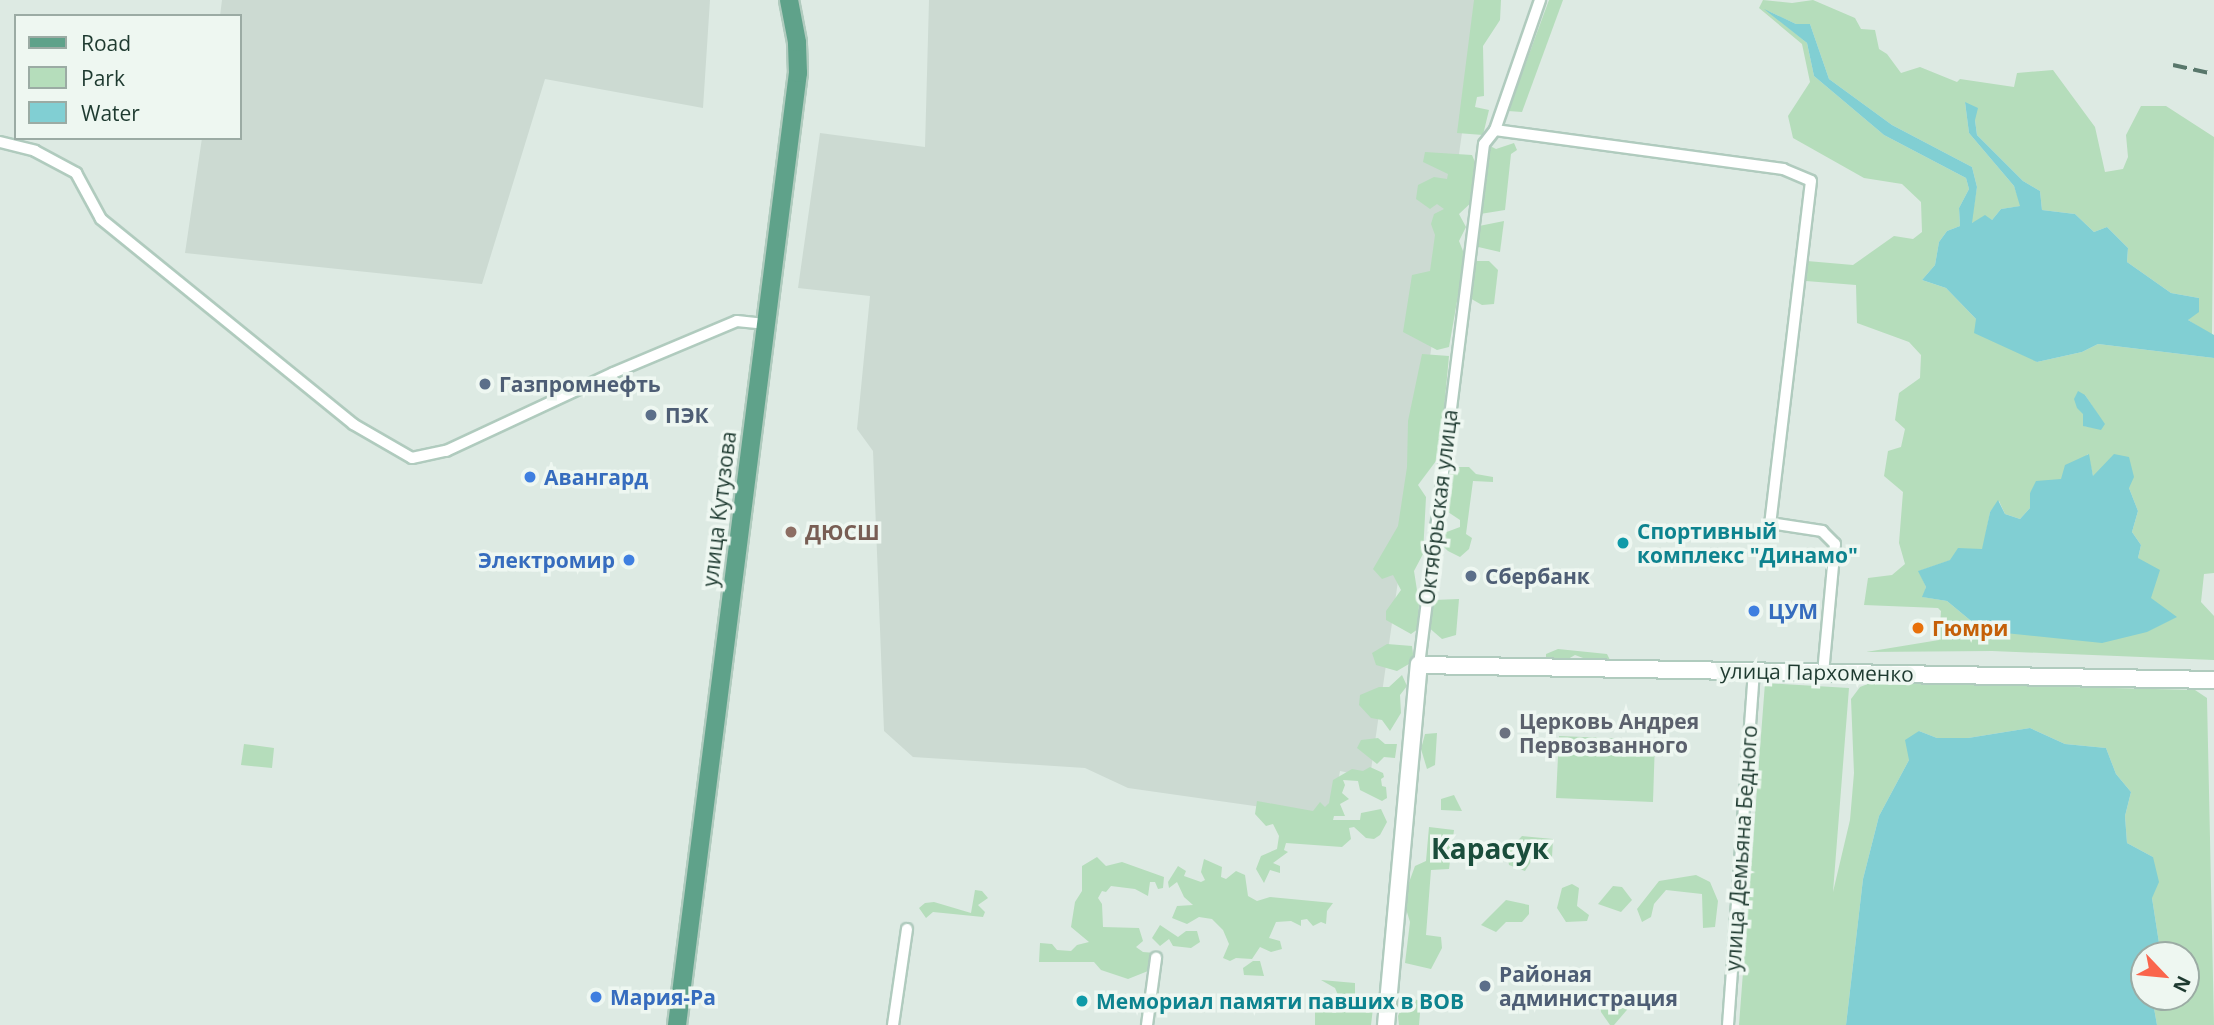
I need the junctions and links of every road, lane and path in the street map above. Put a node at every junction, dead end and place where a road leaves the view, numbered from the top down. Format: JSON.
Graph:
{"nodes":[{"id":1,"x":789,"y":0,"type":"edge"},
{"id":2,"x":1540,"y":0,"type":"edge"},
{"id":3,"x":1495,"y":130,"type":"junction"},
{"id":4,"x":0,"y":142,"type":"edge"},
{"id":5,"x":767,"y":324,"type":"junction"},
{"id":6,"x":1419,"y":665,"type":"junction"},
{"id":7,"x":1754,"y":671,"type":"junction"},
{"id":8,"x":1823,"y":673,"type":"junction"},
{"id":9,"x":2214,"y":680,"type":"edge"},
{"id":10,"x":907,"y":929,"type":"dead end"},
{"id":11,"x":1156,"y":958,"type":"dead end"},
{"id":12,"x":677,"y":1025,"type":"edge"},
{"id":13,"x":893,"y":1025,"type":"edge"},
{"id":14,"x":1147,"y":1025,"type":"edge"},
{"id":15,"x":1385,"y":1025,"type":"edge"},
{"id":16,"x":1728,"y":1025,"type":"edge"}],
"edges":[{"from":1,"to":5,"type":"main road","name":"улица Кутузова"},
{"from":2,"to":3,"type":"street","name":"Октябрьская улица"},
{"from":3,"to":6,"type":"street","name":"Октябрьская улица"},
{"from":3,"to":8,"type":"street"},
{"from":4,"to":5,"type":"street"},
{"from":5,"to":12,"type":"main road","name":"улица Кутузова"},
{"from":6,"to":7,"type":"street","name":"улица Пархоменко"},
{"from":6,"to":15,"type":"street","name":"Октябрьская улица"},
{"from":7,"to":8,"type":"street","name":"улица Пархоменко"},
{"from":7,"to":16,"type":"street","name":"улица Демьяна Бедного"},
{"from":8,"to":9,"type":"street","name":"улица Пархоменко"},
{"from":10,"to":13,"type":"street"},
{"from":11,"to":14,"type":"street"}]}
